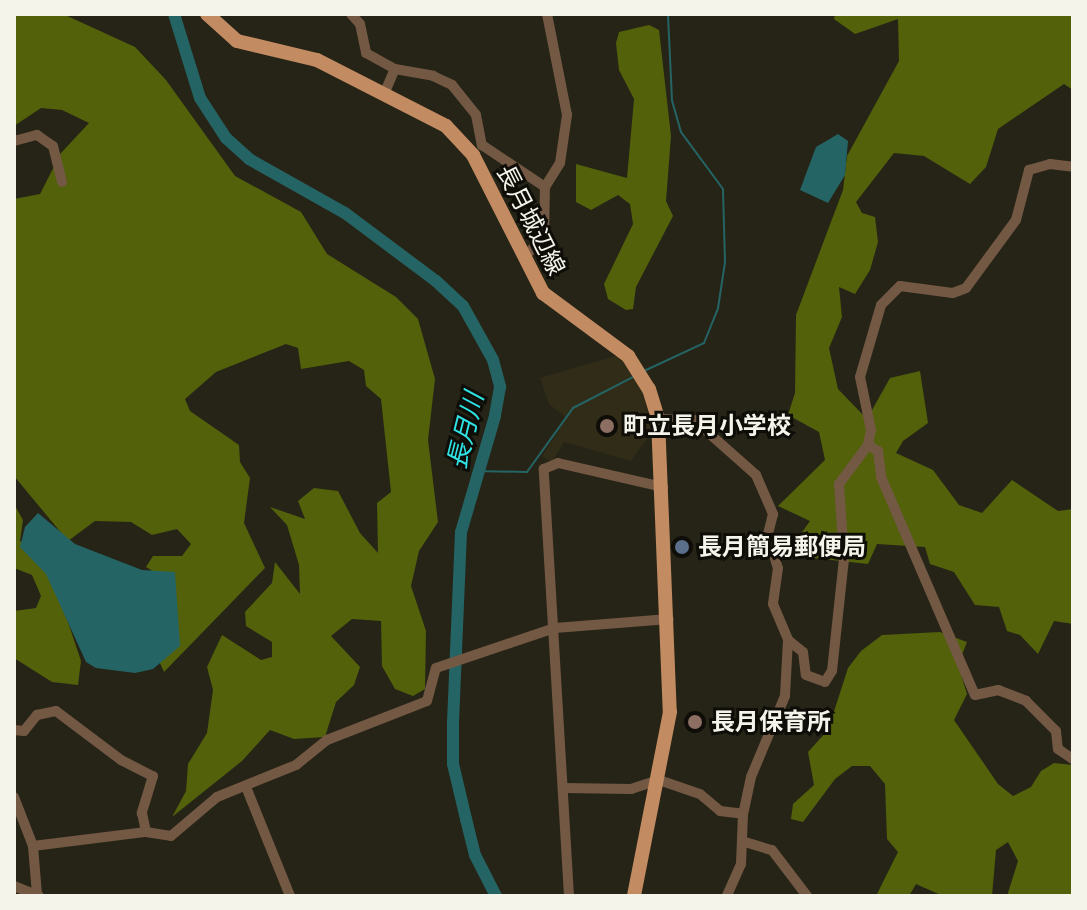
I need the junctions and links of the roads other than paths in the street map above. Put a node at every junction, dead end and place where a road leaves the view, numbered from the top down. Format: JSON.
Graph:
{"nodes":[{"id":1,"x":207,"y":14,"type":"edge"},
{"id":2,"x":351,"y":14,"type":"edge"},
{"id":3,"x":547,"y":14,"type":"edge"},
{"id":4,"x":395,"y":69,"type":"junction"},
{"id":5,"x":385,"y":92,"type":"junction"},
{"id":6,"x":14,"y":141,"type":"edge"},
{"id":7,"x":1073,"y":167,"type":"edge"},
{"id":8,"x":62,"y":182,"type":"dead end"},
{"id":9,"x":545,"y":187,"type":"junction"},
{"id":10,"x":524,"y":257,"type":"junction"},
{"id":11,"x":658,"y":419,"type":"junction"},
{"id":12,"x":868,"y":445,"type":"junction"},
{"id":13,"x":663,"y":487,"type":"junction"},
{"id":14,"x":669,"y":619,"type":"junction"},
{"id":15,"x":555,"y":628,"type":"junction"},
{"id":16,"x":788,"y":640,"type":"junction"},
{"id":17,"x":14,"y":730,"type":"edge"},
{"id":18,"x":1073,"y":759,"type":"edge"},
{"id":19,"x":659,"y":780,"type":"junction"},
{"id":20,"x":246,"y":787,"type":"junction"},
{"id":21,"x":564,"y":788,"type":"junction"},
{"id":22,"x":14,"y":797,"type":"edge"},
{"id":23,"x":743,"y":814,"type":"junction"},
{"id":24,"x":146,"y":832,"type":"junction"},
{"id":25,"x":745,"y":842,"type":"junction"},
{"id":26,"x":33,"y":846,"type":"junction"},
{"id":27,"x":14,"y":886,"type":"edge"},
{"id":28,"x":38,"y":896,"type":"edge"},
{"id":29,"x":290,"y":896,"type":"edge"},
{"id":30,"x":569,"y":896,"type":"edge"},
{"id":31,"x":634,"y":896,"type":"edge"},
{"id":32,"x":727,"y":896,"type":"edge"},
{"id":33,"x":807,"y":896,"type":"edge"}],
"edges":[{"from":1,"to":5,"type":"main road","name":"長月城辺線"},
{"from":2,"to":4,"type":"street"},
{"from":3,"to":9,"type":"street"},
{"from":4,"to":5,"type":"street"},
{"from":4,"to":9,"type":"street"},
{"from":5,"to":10,"type":"main road","name":"長月城辺線"},
{"from":6,"to":8,"type":"street"},
{"from":7,"to":12,"type":"street"},
{"from":9,"to":10,"type":"street"},
{"from":10,"to":11,"type":"main road","name":"長月城辺線"},
{"from":11,"to":13,"type":"main road","name":"長月城辺線"},
{"from":11,"to":16,"type":"street"},
{"from":12,"to":16,"type":"street"},
{"from":12,"to":18,"type":"street"},
{"from":13,"to":14,"type":"main road","name":"長月城辺線"},
{"from":13,"to":15,"type":"street"},
{"from":14,"to":15,"type":"street"},
{"from":14,"to":19,"type":"main road","name":"長月城辺線"},
{"from":15,"to":20,"type":"street"},
{"from":15,"to":21,"type":"street"},
{"from":16,"to":23,"type":"street"},
{"from":17,"to":24,"type":"street"},
{"from":19,"to":21,"type":"street"},
{"from":19,"to":23,"type":"street"},
{"from":19,"to":31,"type":"main road","name":"長月城辺線"},
{"from":20,"to":24,"type":"street"},
{"from":20,"to":29,"type":"street"},
{"from":21,"to":30,"type":"street"},
{"from":22,"to":26,"type":"street"},
{"from":23,"to":25,"type":"street"},
{"from":24,"to":26,"type":"street"},
{"from":25,"to":32,"type":"street"},
{"from":25,"to":33,"type":"street"},
{"from":26,"to":28,"type":"street"},
{"from":27,"to":28,"type":"street"}]}
